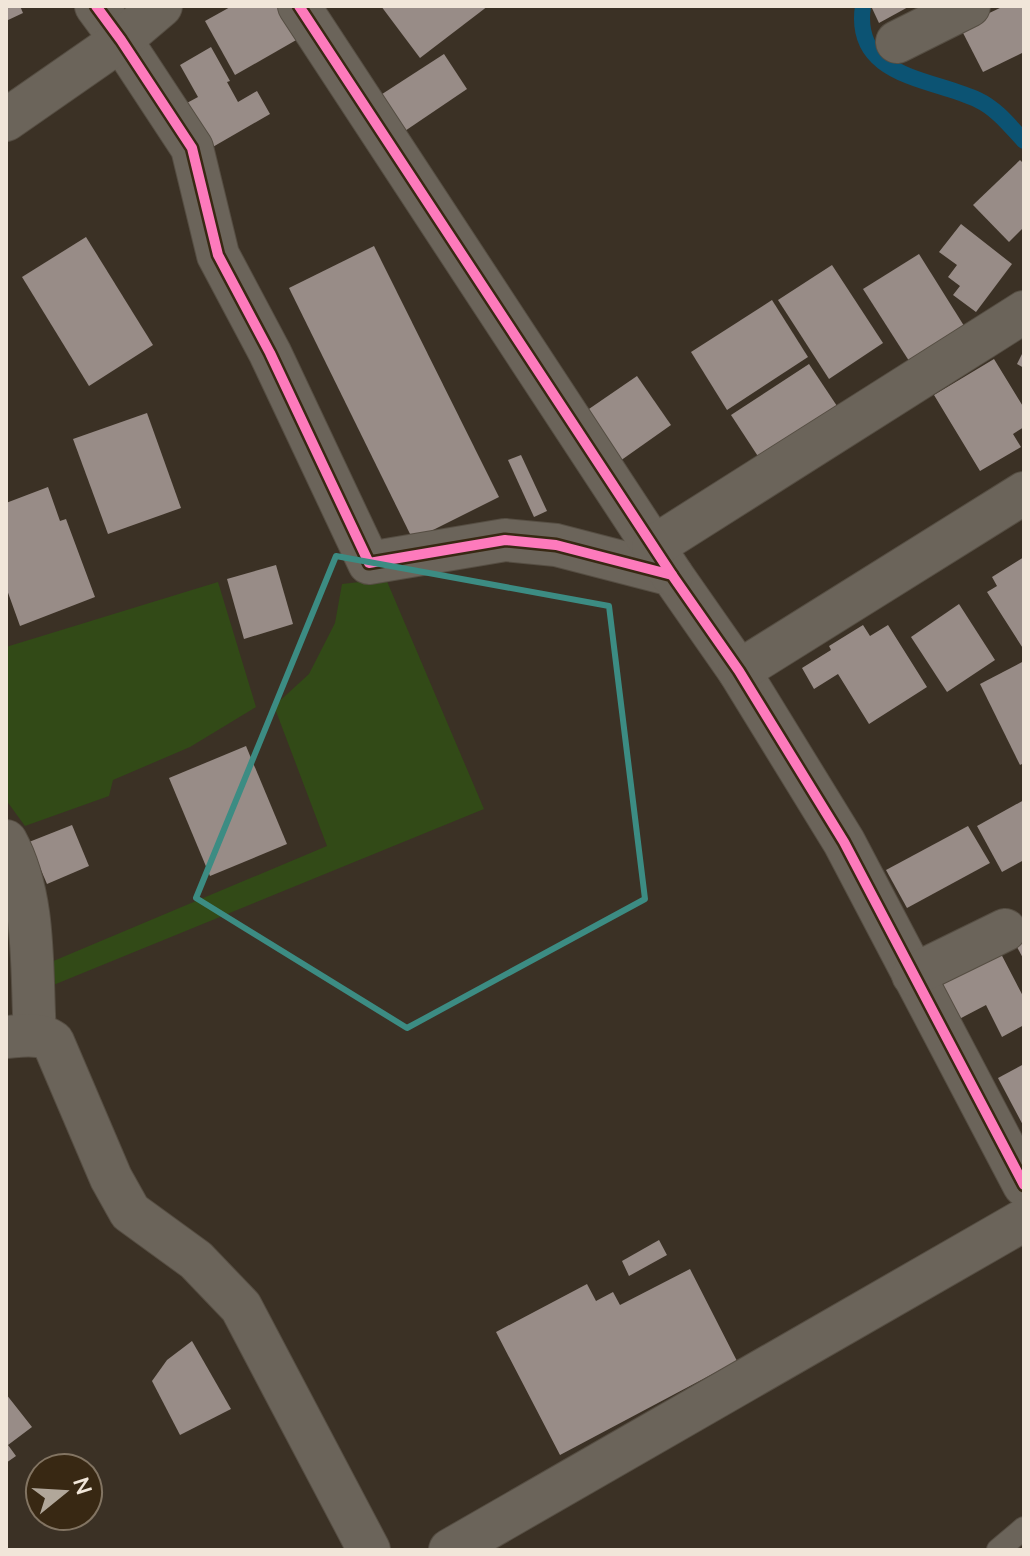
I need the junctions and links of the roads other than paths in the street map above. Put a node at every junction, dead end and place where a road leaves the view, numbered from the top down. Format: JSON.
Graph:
{"nodes":[{"id":1,"x":96,"y":6,"type":"edge"},
{"id":2,"x":161,"y":6,"type":"edge"},
{"id":3,"x":299,"y":6,"type":"edge"},
{"id":4,"x":969,"y":6,"type":"edge"},
{"id":5,"x":121,"y":40,"type":"junction"},
{"id":6,"x":897,"y":42,"type":"dead end"},
{"id":7,"x":6,"y":120,"type":"edge"},
{"id":8,"x":1024,"y":312,"type":"edge"},
{"id":9,"x":1024,"y":493,"type":"edge"},
{"id":10,"x":663,"y":561,"type":"junction"},
{"id":11,"x":739,"y":671,"type":"junction"},
{"id":12,"x":6,"y":841,"type":"edge"},
{"id":13,"x":1005,"y":930,"type":"dead end"},
{"id":14,"x":913,"y":975,"type":"junction"},
{"id":15,"x":21,"y":1036,"type":"edge"},
{"id":16,"x":1024,"y":1185,"type":"edge"},
{"id":17,"x":1024,"y":1220,"type":"edge"},
{"id":18,"x":1024,"y":1528,"type":"edge"},
{"id":19,"x":369,"y":1550,"type":"edge"},
{"id":20,"x":450,"y":1550,"type":"edge"},
{"id":21,"x":998,"y":1550,"type":"edge"}],
"edges":[{"from":1,"to":5,"type":"street"},
{"from":2,"to":5,"type":"street"},
{"from":3,"to":10,"type":"street"},
{"from":4,"to":6,"type":"street"},
{"from":5,"to":7,"type":"street"},
{"from":5,"to":10,"type":"street"},
{"from":8,"to":10,"type":"street"},
{"from":9,"to":11,"type":"street"},
{"from":10,"to":11,"type":"street"},
{"from":11,"to":14,"type":"street"},
{"from":12,"to":15,"type":"street"},
{"from":13,"to":14,"type":"street"},
{"from":14,"to":16,"type":"street"},
{"from":15,"to":19,"type":"street"},
{"from":17,"to":20,"type":"street"},
{"from":18,"to":21,"type":"lane"}]}
